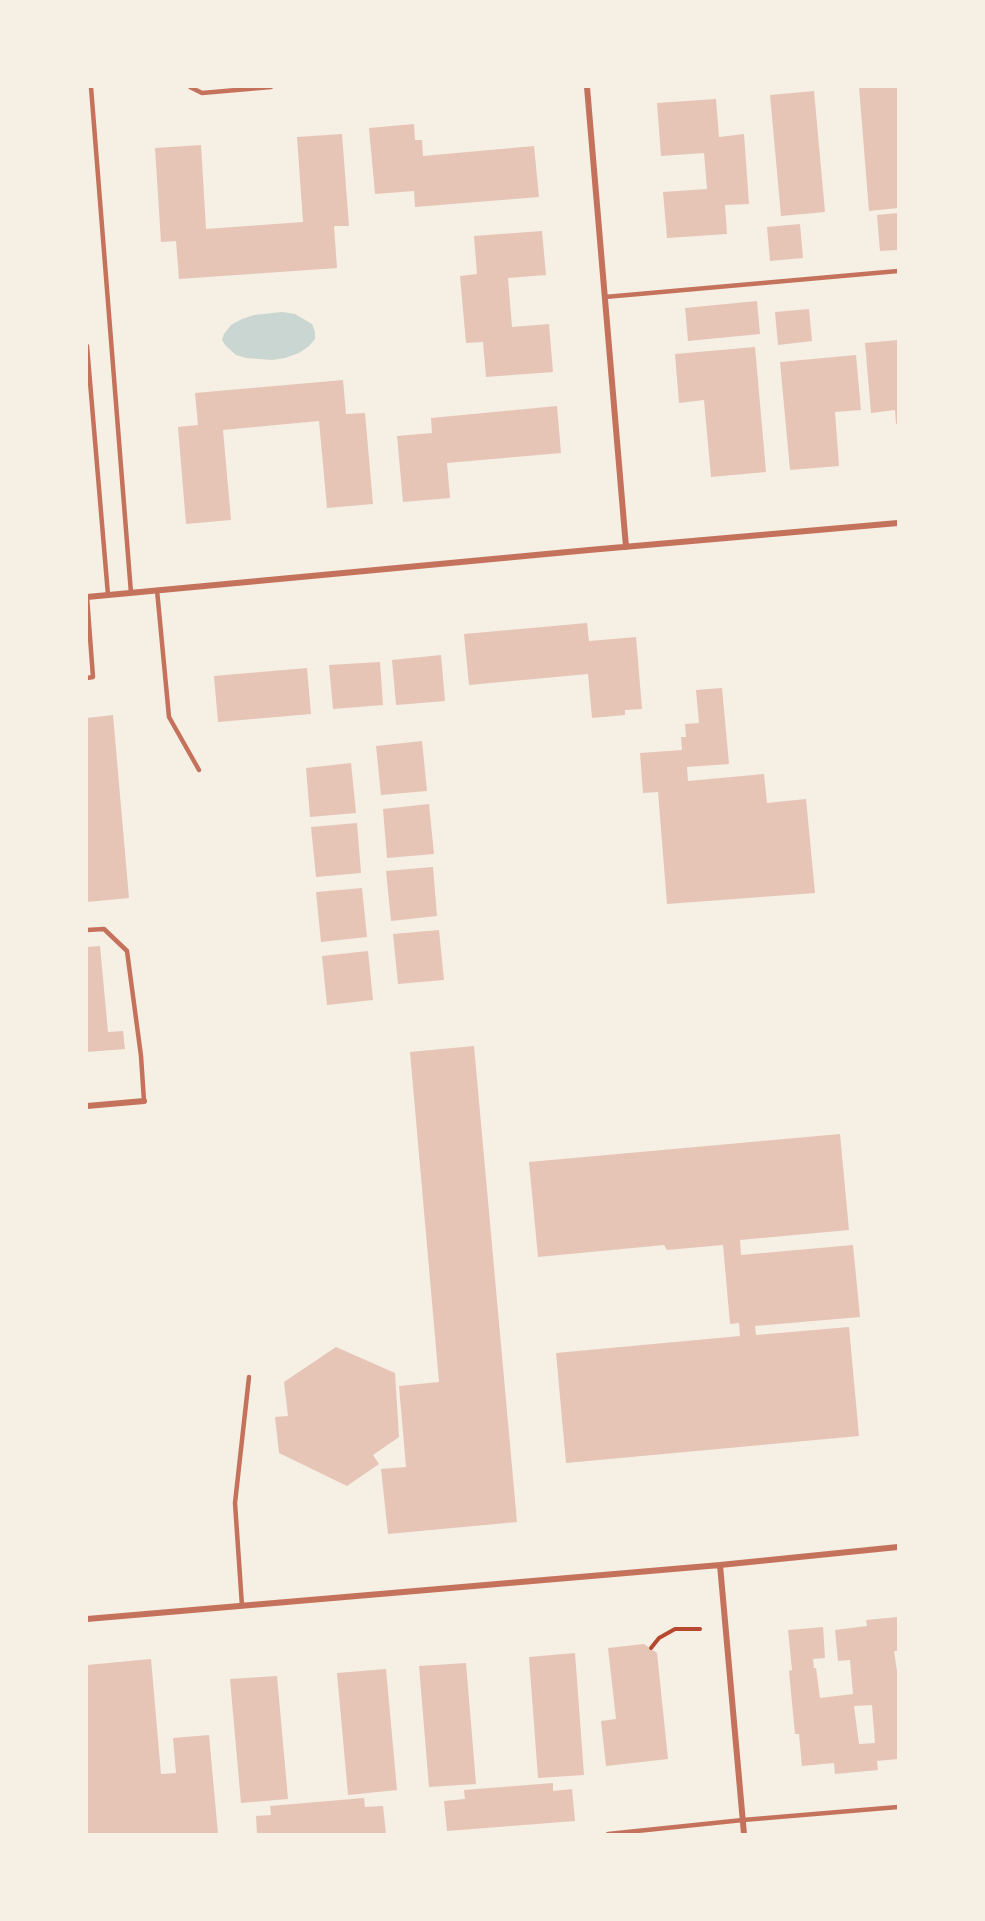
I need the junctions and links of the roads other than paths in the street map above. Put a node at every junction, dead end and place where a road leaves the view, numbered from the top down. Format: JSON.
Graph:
{"nodes":[{"id":1,"x":91,"y":87,"type":"edge"},
{"id":2,"x":190,"y":87,"type":"edge"},
{"id":3,"x":271,"y":87,"type":"edge"},
{"id":4,"x":587,"y":87,"type":"edge"},
{"id":5,"x":898,"y":271,"type":"edge"},
{"id":6,"x":605,"y":297,"type":"junction"},
{"id":7,"x":87,"y":345,"type":"edge"},
{"id":8,"x":898,"y":523,"type":"edge"},
{"id":9,"x":626,"y":547,"type":"junction"},
{"id":10,"x":157,"y":590,"type":"junction"},
{"id":11,"x":131,"y":593,"type":"junction"},
{"id":12,"x":108,"y":595,"type":"junction"},
{"id":13,"x":87,"y":597,"type":"edge"},
{"id":14,"x":87,"y":678,"type":"edge"},
{"id":15,"x":199,"y":770,"type":"dead end"},
{"id":16,"x":87,"y":930,"type":"edge"},
{"id":17,"x":144,"y":1101,"type":"joint"},
{"id":18,"x":87,"y":1106,"type":"edge"},
{"id":19,"x":249,"y":1377,"type":"dead end"},
{"id":20,"x":898,"y":1547,"type":"edge"},
{"id":21,"x":720,"y":1565,"type":"junction"},
{"id":22,"x":242,"y":1606,"type":"junction"},
{"id":23,"x":87,"y":1619,"type":"edge"},
{"id":24,"x":898,"y":1807,"type":"edge"},
{"id":25,"x":743,"y":1820,"type":"junction"},
{"id":26,"x":608,"y":1834,"type":"edge"},
{"id":27,"x":744,"y":1834,"type":"edge"}],
"edges":[{"from":1,"to":11,"type":"lane"},
{"from":2,"to":3,"type":"lane"},
{"from":4,"to":6,"type":"street"},
{"from":5,"to":6,"type":"lane"},
{"from":6,"to":9,"type":"street"},
{"from":7,"to":12,"type":"lane"},
{"from":8,"to":9,"type":"street"},
{"from":9,"to":10,"type":"street"},
{"from":10,"to":11,"type":"street"},
{"from":10,"to":15,"type":"lane"},
{"from":11,"to":12,"type":"street"},
{"from":12,"to":13,"type":"street"},
{"from":13,"to":14,"type":"lane"},
{"from":16,"to":17,"type":"lane"},
{"from":17,"to":18,"type":"street"},
{"from":19,"to":22,"type":"lane"},
{"from":20,"to":21,"type":"street"},
{"from":21,"to":22,"type":"street"},
{"from":21,"to":25,"type":"street"},
{"from":22,"to":23,"type":"street"},
{"from":24,"to":25,"type":"lane"},
{"from":25,"to":26,"type":"lane"},
{"from":25,"to":27,"type":"street"}]}
